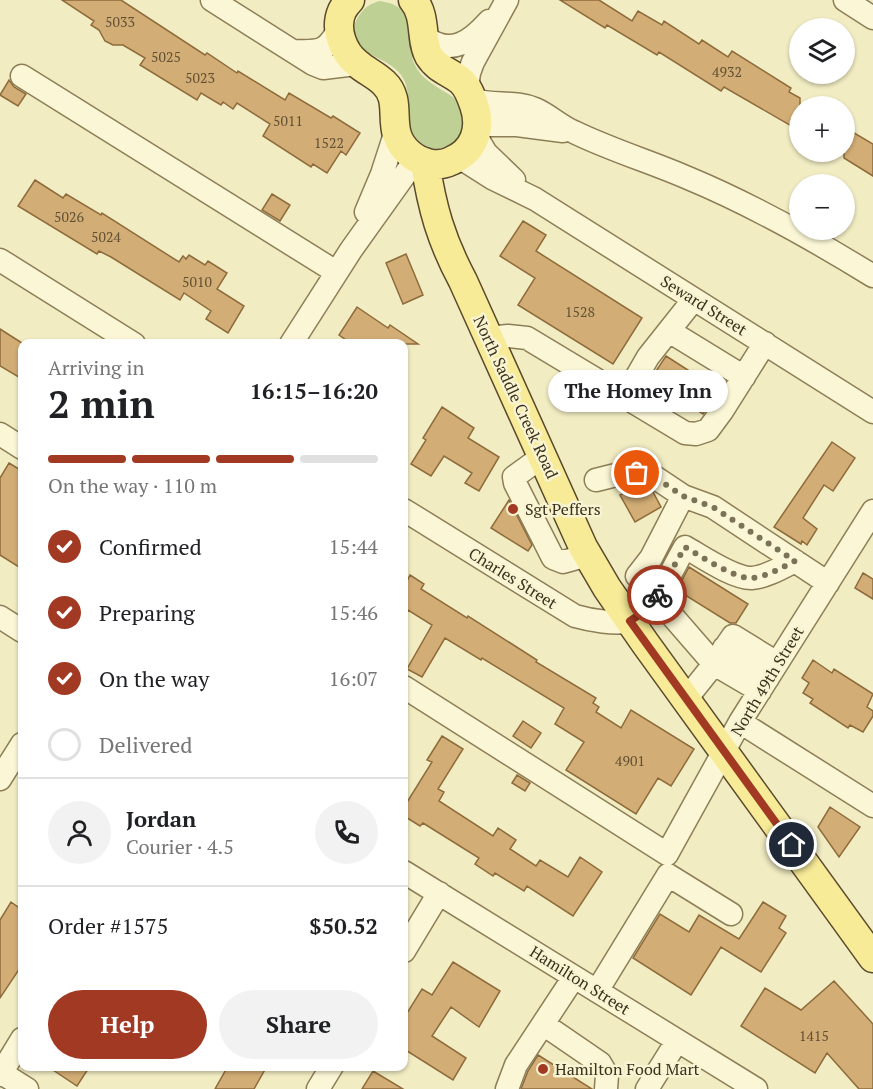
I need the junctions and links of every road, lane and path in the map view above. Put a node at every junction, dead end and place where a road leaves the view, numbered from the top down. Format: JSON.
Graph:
{"nodes":[{"id":1,"x":212,"y":0,"type":"edge"},
{"id":2,"x":413,"y":0,"type":"edge"},
{"id":3,"x":845,"y":0,"type":"edge"},
{"id":4,"x":504,"y":5,"type":"edge"},
{"id":5,"x":341,"y":10,"type":"edge"},
{"id":6,"x":873,"y":18,"type":"edge"},
{"id":7,"x":425,"y":37,"type":"junction"},
{"id":8,"x":295,"y":51,"type":"junction"},
{"id":9,"x":356,"y":63,"type":"junction"},
{"id":10,"x":22,"y":76,"type":"dead end"},
{"id":11,"x":395,"y":134,"type":"junction"},
{"id":12,"x":456,"y":136,"type":"junction"},
{"id":13,"x":351,"y":250,"type":"junction"},
{"id":14,"x":0,"y":260,"type":"edge"},
{"id":15,"x":336,"y":272,"type":"junction"},
{"id":16,"x":873,"y":276,"type":"edge"},
{"id":17,"x":694,"y":299,"type":"junction"},
{"id":18,"x":669,"y":331,"type":"junction"},
{"id":19,"x":489,"y":338,"type":"junction"},
{"id":20,"x":126,"y":339,"type":"edge"},
{"id":21,"x":294,"y":339,"type":"edge"},
{"id":22,"x":765,"y":343,"type":"junction"},
{"id":23,"x":744,"y":377,"type":"junction"},
{"id":24,"x":625,"y":397,"type":"junction"},
{"id":25,"x":873,"y":412,"type":"edge"},
{"id":26,"x":0,"y":434,"type":"edge"},
{"id":27,"x":18,"y":445,"type":"edge"},
{"id":28,"x":596,"y":480,"type":"dead end"},
{"id":29,"x":683,"y":496,"type":"junction"},
{"id":30,"x":873,"y":511,"type":"edge"},
{"id":31,"x":408,"y":512,"type":"edge"},
{"id":32,"x":795,"y":561,"type":"junction"},
{"id":33,"x":637,"y":576,"type":"dead end"},
{"id":34,"x":828,"y":583,"type":"junction"},
{"id":35,"x":640,"y":614,"type":"junction"},
{"id":36,"x":0,"y":617,"type":"edge"},
{"id":37,"x":18,"y":629,"type":"edge"},
{"id":38,"x":719,"y":656,"type":"junction"},
{"id":39,"x":768,"y":677,"type":"junction"},
{"id":40,"x":408,"y":690,"type":"edge"},
{"id":41,"x":686,"y":699,"type":"junction"},
{"id":42,"x":740,"y":722,"type":"junction"},
{"id":43,"x":18,"y":750,"type":"edge"},
{"id":44,"x":725,"y":752,"type":"junction"},
{"id":45,"x":0,"y":779,"type":"edge"},
{"id":46,"x":873,"y":806,"type":"edge"},
{"id":47,"x":408,"y":874,"type":"edge"},
{"id":48,"x":439,"y":893,"type":"junction"},
{"id":49,"x":730,"y":914,"type":"dead end"},
{"id":50,"x":408,"y":944,"type":"edge"},
{"id":51,"x":873,"y":958,"type":"edge"},
{"id":52,"x":574,"y":977,"type":"junction"},
{"id":53,"x":597,"y":991,"type":"junction"},
{"id":54,"x":543,"y":1024,"type":"junction"},
{"id":55,"x":677,"y":1041,"type":"junction"},
{"id":56,"x":18,"y":1045,"type":"edge"},
{"id":57,"x":329,"y":1071,"type":"edge"},
{"id":58,"x":0,"y":1073,"type":"edge"},
{"id":59,"x":27,"y":1089,"type":"edge"},
{"id":60,"x":318,"y":1089,"type":"edge"},
{"id":61,"x":507,"y":1089,"type":"edge"},
{"id":62,"x":606,"y":1089,"type":"edge"},
{"id":63,"x":647,"y":1089,"type":"edge"},
{"id":64,"x":756,"y":1089,"type":"edge"}],
"edges":[{"from":1,"to":8,"type":"street"},
{"from":2,"to":7,"type":"main road"},
{"from":3,"to":6,"type":"street"},
{"from":4,"to":7,"type":"street"},
{"from":4,"to":12,"type":"street"},
{"from":5,"to":8,"type":"street"},
{"from":5,"to":9,"type":"main road"},
{"from":7,"to":12,"type":"main road"},
{"from":8,"to":9,"type":"street"},
{"from":9,"to":11,"type":"main road"},
{"from":10,"to":15,"type":"street"},
{"from":11,"to":12,"type":"main road"},
{"from":11,"to":13,"type":"street"},
{"from":12,"to":13,"type":"street"},
{"from":12,"to":16,"type":"street"},
{"from":12,"to":17,"type":"street","name":"Seward Street"},
{"from":12,"to":19,"type":"main road","name":"North Saddle Creek Road"},
{"from":13,"to":15,"type":"street"},
{"from":14,"to":20,"type":"street"},
{"from":15,"to":21,"type":"street"},
{"from":17,"to":18,"type":"street"},
{"from":17,"to":22,"type":"street","name":"Seward Street"},
{"from":18,"to":23,"type":"street"},
{"from":18,"to":24,"type":"street"},
{"from":19,"to":24,"type":"street"},
{"from":19,"to":35,"type":"main road","name":"North Saddle Creek Road"},
{"from":22,"to":23,"type":"street"},
{"from":22,"to":25,"type":"street","name":"Seward Street"},
{"from":23,"to":24,"type":"street"},
{"from":26,"to":27,"type":"street"},
{"from":28,"to":29,"type":"street"},
{"from":29,"to":32,"type":"street"},
{"from":29,"to":33,"type":"street"},
{"from":30,"to":34,"type":"street","name":"North 49th Street"},
{"from":31,"to":35,"type":"street","name":"Charles Street"},
{"from":32,"to":34,"type":"street"},
{"from":32,"to":35,"type":"street"},
{"from":34,"to":39,"type":"street","name":"North 49th Street"},
{"from":35,"to":38,"type":"street"},
{"from":35,"to":41,"type":"main road","name":"North Saddle Creek Road"},
{"from":36,"to":37,"type":"street"},
{"from":38,"to":39,"type":"street"},
{"from":38,"to":39,"type":"street"},
{"from":38,"to":41,"type":"street"},
{"from":39,"to":42,"type":"street","name":"North 49th Street"},
{"from":40,"to":44,"type":"street","name":"North 49th Street"},
{"from":41,"to":44,"type":"main road","name":"North Saddle Creek Road"},
{"from":42,"to":44,"type":"street","name":"North 49th Street"},
{"from":42,"to":46,"type":"street"},
{"from":43,"to":45,"type":"street"},
{"from":44,"to":51,"type":"main road","name":"North Saddle Creek Road"},
{"from":47,"to":48,"type":"street","name":"Hamilton Street"},
{"from":48,"to":50,"type":"street"},
{"from":48,"to":52,"type":"street","name":"Hamilton Street"},
{"from":49,"to":53,"type":"street"},
{"from":52,"to":53,"type":"street","name":"Hamilton Street"},
{"from":52,"to":54,"type":"street"},
{"from":53,"to":55,"type":"street","name":"Hamilton Street"},
{"from":54,"to":61,"type":"street"},
{"from":54,"to":62,"type":"street"},
{"from":55,"to":63,"type":"street"},
{"from":55,"to":64,"type":"street","name":"Hamilton Street"},
{"from":56,"to":58,"type":"street"},
{"from":57,"to":60,"type":"street"},
{"from":58,"to":59,"type":"street"}]}
